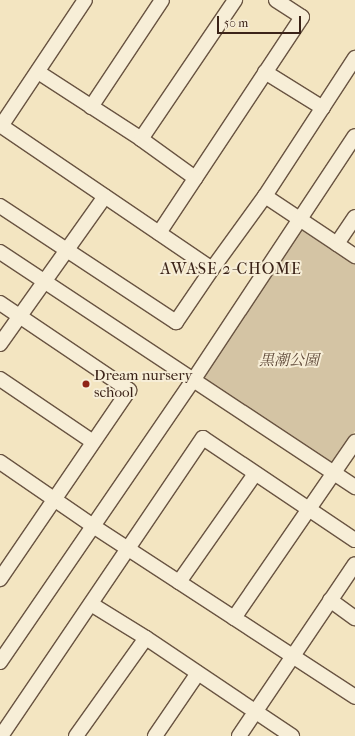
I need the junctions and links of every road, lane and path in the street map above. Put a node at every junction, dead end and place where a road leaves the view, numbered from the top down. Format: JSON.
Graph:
{"nodes":[{"id":1,"x":85,"y":0,"type":"edge"},
{"id":2,"x":162,"y":0,"type":"edge"},
{"id":3,"x":234,"y":0,"type":"edge"},
{"id":4,"x":276,"y":0,"type":"edge"},
{"id":5,"x":355,"y":58,"type":"edge"},
{"id":6,"x":38,"y":72,"type":"junction"},
{"id":7,"x":265,"y":72,"type":"junction"},
{"id":8,"x":91,"y":107,"type":"junction"},
{"id":9,"x":323,"y":108,"type":"junction"},
{"id":10,"x":0,"y":125,"type":"edge"},
{"id":11,"x":355,"y":136,"type":"edge"},
{"id":12,"x":141,"y":139,"type":"junction"},
{"id":13,"x":195,"y":178,"type":"junction"},
{"id":14,"x":105,"y":196,"type":"junction"},
{"id":15,"x":265,"y":196,"type":"junction"},
{"id":16,"x":0,"y":206,"type":"edge"},
{"id":17,"x":355,"y":217,"type":"edge"},
{"id":18,"x":300,"y":220,"type":"junction"},
{"id":19,"x":159,"y":233,"type":"junction"},
{"id":20,"x":337,"y":244,"type":"junction"},
{"id":21,"x":66,"y":250,"type":"junction"},
{"id":22,"x":0,"y":252,"type":"edge"},
{"id":23,"x":355,"y":256,"type":"edge"},
{"id":24,"x":212,"y":269,"type":"junction"},
{"id":25,"x":44,"y":280,"type":"junction"},
{"id":26,"x":0,"y":303,"type":"edge"},
{"id":27,"x":19,"y":316,"type":"junction"},
{"id":28,"x":0,"y":344,"type":"edge"},
{"id":29,"x":0,"y":379,"type":"edge"},
{"id":30,"x":194,"y":379,"type":"junction"},
{"id":31,"x":93,"y":442,"type":"junction"},
{"id":32,"x":355,"y":442,"type":"edge"},
{"id":33,"x":1,"y":465,"type":"edge"},
{"id":34,"x":255,"y":474,"type":"junction"},
{"id":35,"x":334,"y":474,"type":"junction"},
{"id":36,"x":355,"y":488,"type":"edge"},
{"id":37,"x":55,"y":499,"type":"junction"},
{"id":38,"x":309,"y":509,"type":"junction"},
{"id":39,"x":93,"y":526,"type":"junction"},
{"id":40,"x":355,"y":540,"type":"edge"},
{"id":41,"x":128,"y":549,"type":"junction"},
{"id":42,"x":355,"y":564,"type":"edge"},
{"id":43,"x":0,"y":579,"type":"edge"},
{"id":44,"x":179,"y":582,"type":"junction"},
{"id":45,"x":330,"y":600,"type":"junction"},
{"id":46,"x":91,"y":604,"type":"junction"},
{"id":47,"x":234,"y":618,"type":"junction"},
{"id":48,"x":355,"y":618,"type":"edge"},
{"id":49,"x":146,"y":638,"type":"junction"},
{"id":50,"x":292,"y":655,"type":"junction"},
{"id":51,"x":0,"y":662,"type":"edge"},
{"id":52,"x":198,"y":673,"type":"junction"},
{"id":53,"x":355,"y":697,"type":"edge"},
{"id":54,"x":255,"y":711,"type":"junction"},
{"id":55,"x":1,"y":736,"type":"edge"},
{"id":56,"x":76,"y":736,"type":"edge"},
{"id":57,"x":154,"y":736,"type":"edge"},
{"id":58,"x":238,"y":736,"type":"edge"},
{"id":59,"x":292,"y":736,"type":"edge"}],
"edges":[{"from":1,"to":6,"type":"street"},
{"from":2,"to":8,"type":"street"},
{"from":3,"to":12,"type":"street"},
{"from":4,"to":7,"type":"street"},
{"from":5,"to":9,"type":"street"},
{"from":6,"to":8,"type":"street"},
{"from":6,"to":10,"type":"street"},
{"from":7,"to":9,"type":"street"},
{"from":7,"to":13,"type":"street"},
{"from":8,"to":12,"type":"street"},
{"from":9,"to":15,"type":"street"},
{"from":10,"to":14,"type":"street"},
{"from":11,"to":18,"type":"street"},
{"from":12,"to":13,"type":"street"},
{"from":13,"to":19,"type":"street"},
{"from":14,"to":19,"type":"street"},
{"from":14,"to":21,"type":"street"},
{"from":15,"to":18,"type":"street"},
{"from":15,"to":24,"type":"street"},
{"from":16,"to":21,"type":"street"},
{"from":17,"to":20,"type":"street"},
{"from":18,"to":20,"type":"street"},
{"from":18,"to":30,"type":"street"},
{"from":19,"to":24,"type":"street"},
{"from":20,"to":23,"type":"street"},
{"from":21,"to":24,"type":"street"},
{"from":21,"to":25,"type":"street"},
{"from":22,"to":25,"type":"street"},
{"from":25,"to":27,"type":"street"},
{"from":25,"to":30,"type":"street"},
{"from":26,"to":27,"type":"street"},
{"from":27,"to":28,"type":"street"},
{"from":27,"to":31,"type":"street"},
{"from":29,"to":31,"type":"street"},
{"from":30,"to":35,"type":"street"},
{"from":30,"to":39,"type":"street"},
{"from":31,"to":37,"type":"street"},
{"from":32,"to":35,"type":"street"},
{"from":33,"to":37,"type":"street"},
{"from":34,"to":38,"type":"street"},
{"from":34,"to":41,"type":"street"},
{"from":34,"to":44,"type":"street"},
{"from":35,"to":36,"type":"street"},
{"from":35,"to":38,"type":"street"},
{"from":37,"to":39,"type":"street"},
{"from":37,"to":43,"type":"street"},
{"from":38,"to":40,"type":"street"},
{"from":38,"to":47,"type":"street"},
{"from":39,"to":41,"type":"street"},
{"from":39,"to":51,"type":"street"},
{"from":41,"to":44,"type":"street"},
{"from":41,"to":46,"type":"street"},
{"from":42,"to":45,"type":"street"},
{"from":44,"to":47,"type":"street"},
{"from":45,"to":48,"type":"street"},
{"from":45,"to":50,"type":"street"},
{"from":46,"to":49,"type":"street"},
{"from":46,"to":55,"type":"street"},
{"from":47,"to":50,"type":"street"},
{"from":49,"to":52,"type":"street"},
{"from":49,"to":56,"type":"street"},
{"from":50,"to":53,"type":"street"},
{"from":50,"to":54,"type":"street"},
{"from":52,"to":54,"type":"street"},
{"from":52,"to":57,"type":"street"},
{"from":54,"to":58,"type":"street"},
{"from":54,"to":59,"type":"street"}]}
